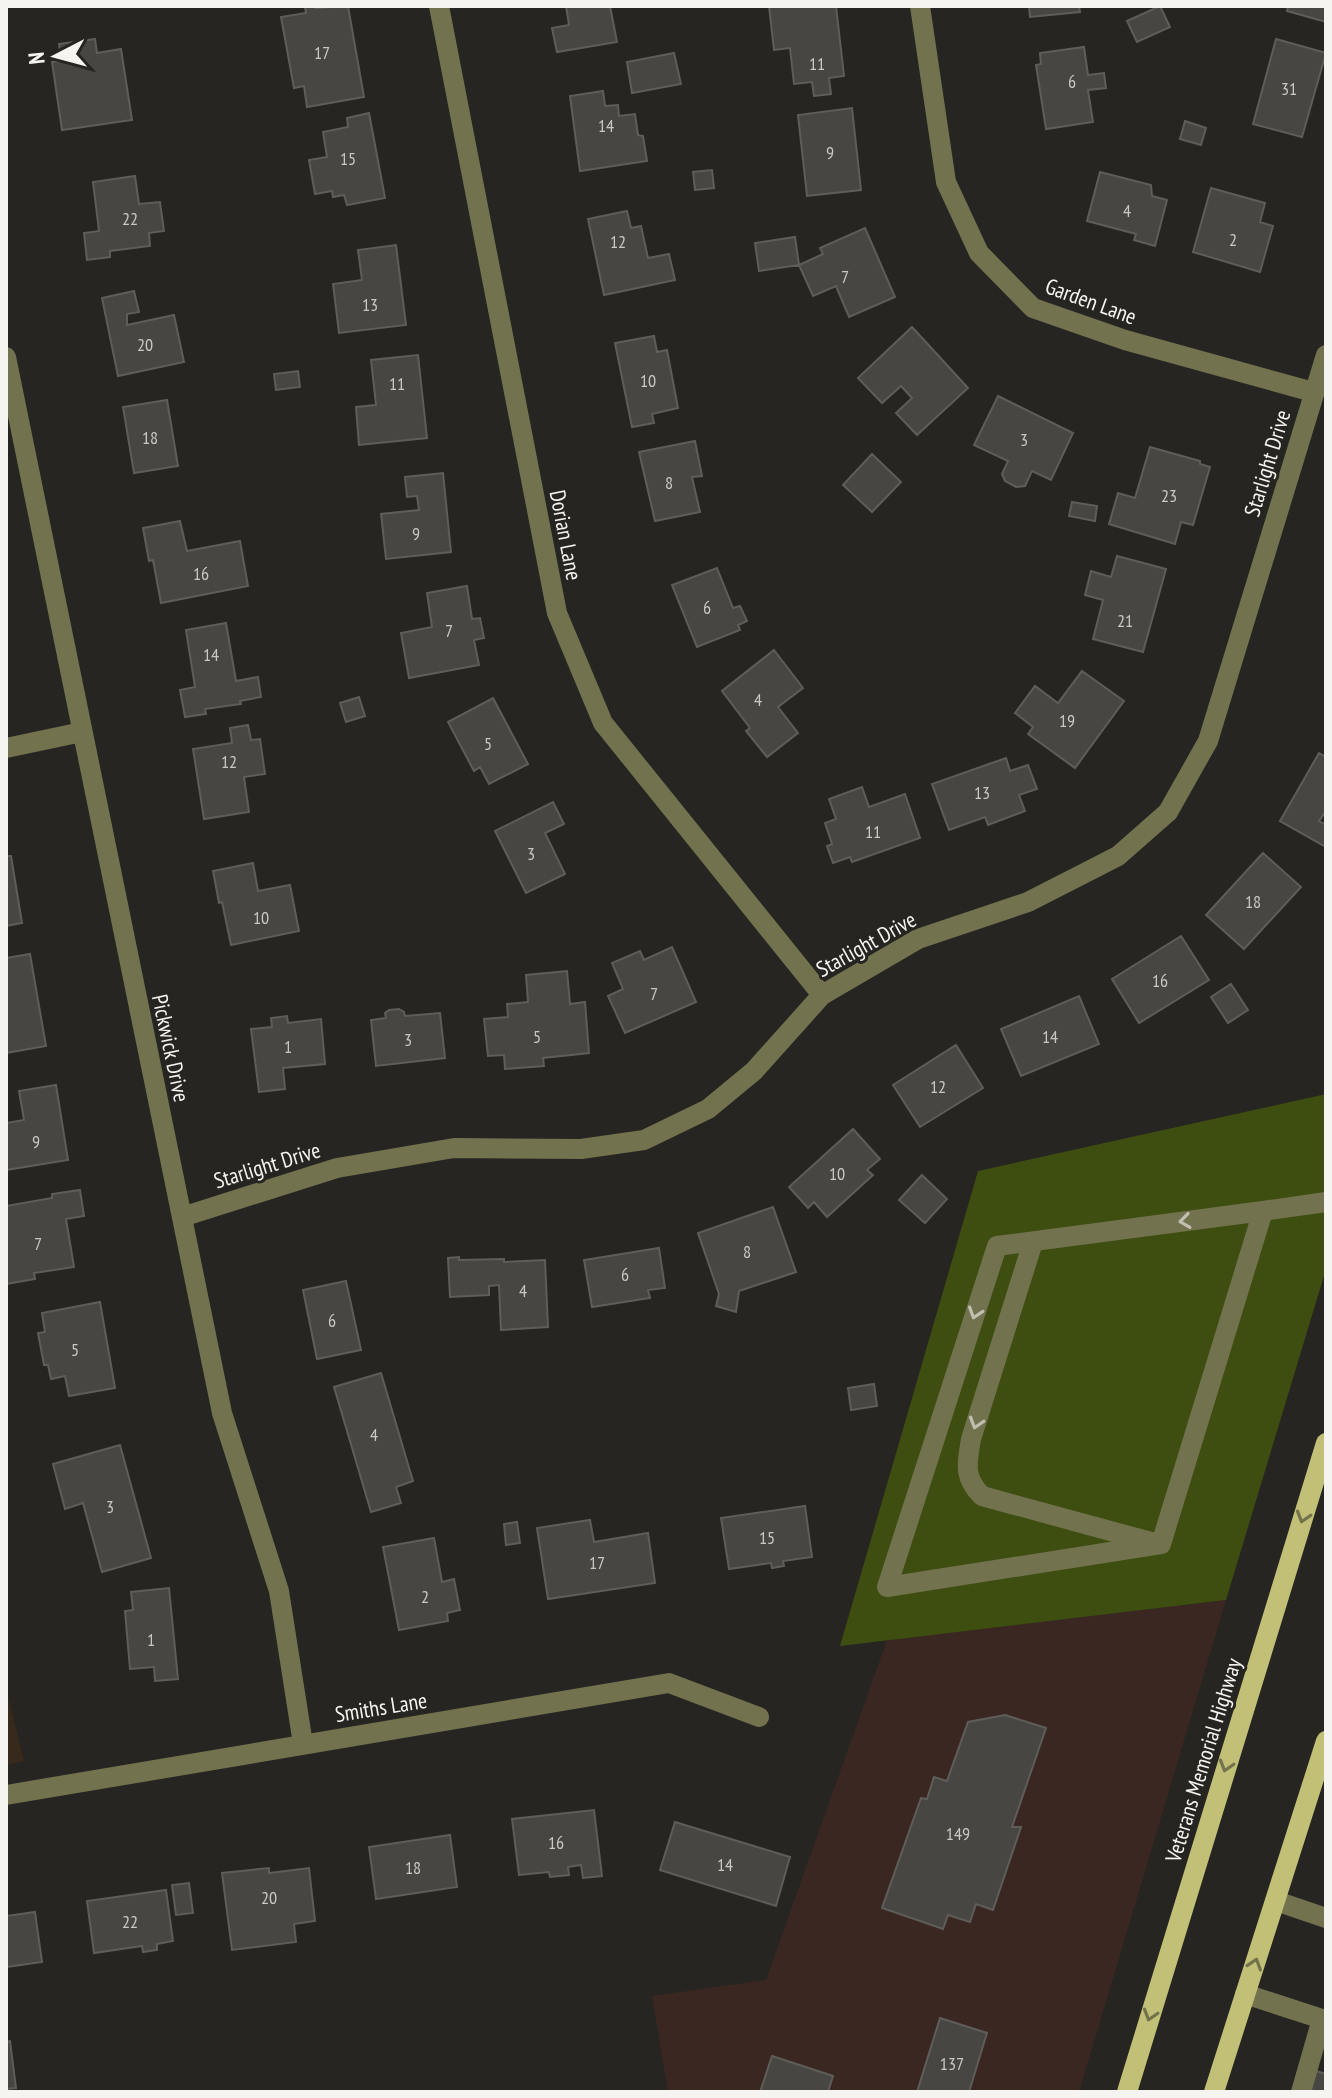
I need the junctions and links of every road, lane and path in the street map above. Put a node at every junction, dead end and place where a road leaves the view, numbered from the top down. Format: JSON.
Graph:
{"nodes":[{"id":1,"x":439,"y":6,"type":"edge"},
{"id":2,"x":920,"y":6,"type":"edge"},
{"id":3,"x":1326,"y":355,"type":"edge"},
{"id":4,"x":6,"y":357,"type":"edge"},
{"id":5,"x":1313,"y":392,"type":"junction"},
{"id":6,"x":82,"y":732,"type":"junction"},
{"id":7,"x":6,"y":748,"type":"edge"},
{"id":8,"x":822,"y":995,"type":"junction"},
{"id":9,"x":1326,"y":1202,"type":"edge"},
{"id":10,"x":1263,"y":1211,"type":"junction"},
{"id":11,"x":182,"y":1217,"type":"junction"},
{"id":12,"x":1033,"y":1242,"type":"junction"},
{"id":13,"x":1326,"y":1443,"type":"edge"},
{"id":14,"x":1161,"y":1544,"type":"junction"},
{"id":15,"x":759,"y":1717,"type":"dead end"},
{"id":16,"x":1326,"y":1741,"type":"edge"},
{"id":17,"x":303,"y":1744,"type":"junction"},
{"id":18,"x":6,"y":1795,"type":"edge"},
{"id":19,"x":1276,"y":1901,"type":"junction"},
{"id":20,"x":1326,"y":1918,"type":"edge"},
{"id":21,"x":1245,"y":1994,"type":"junction"},
{"id":22,"x":1324,"y":2022,"type":"edge"},
{"id":23,"x":1127,"y":2092,"type":"edge"},
{"id":24,"x":1214,"y":2092,"type":"edge"},
{"id":25,"x":1301,"y":2092,"type":"edge"}],
"edges":[{"from":1,"to":8,"type":"street","name":"Dorian Lane"},
{"from":2,"to":5,"type":"street","name":"Garden Lane"},
{"from":3,"to":5,"type":"street","name":"Starlight Drive"},
{"from":4,"to":6,"type":"street","name":"Pickwick Drive"},
{"from":5,"to":8,"type":"street","name":"Starlight Drive"},
{"from":6,"to":7,"type":"street"},
{"from":6,"to":11,"type":"street","name":"Pickwick Drive"},
{"from":8,"to":11,"type":"street","name":"Starlight Drive"},
{"from":9,"to":10,"type":"street"},
{"from":10,"to":12,"type":"street","one_way":true},
{"from":10,"to":14,"type":"street"},
{"from":11,"to":17,"type":"street","name":"Pickwick Drive"},
{"from":12,"to":14,"type":"street","one_way":true},
{"from":12,"to":14,"type":"street","one_way":true},
{"from":13,"to":23,"type":"main road","name":"Veterans Memorial Highway","one_way":true},
{"from":15,"to":17,"type":"street","name":"Smiths Lane"},
{"from":16,"to":19,"type":"main road"},
{"from":17,"to":18,"type":"street","name":"Smiths Lane"},
{"from":19,"to":20,"type":"street"},
{"from":21,"to":19,"type":"main road","one_way":true},
{"from":21,"to":22,"type":"street"},
{"from":21,"to":24,"type":"main road"},
{"from":22,"to":25,"type":"street"}]}
